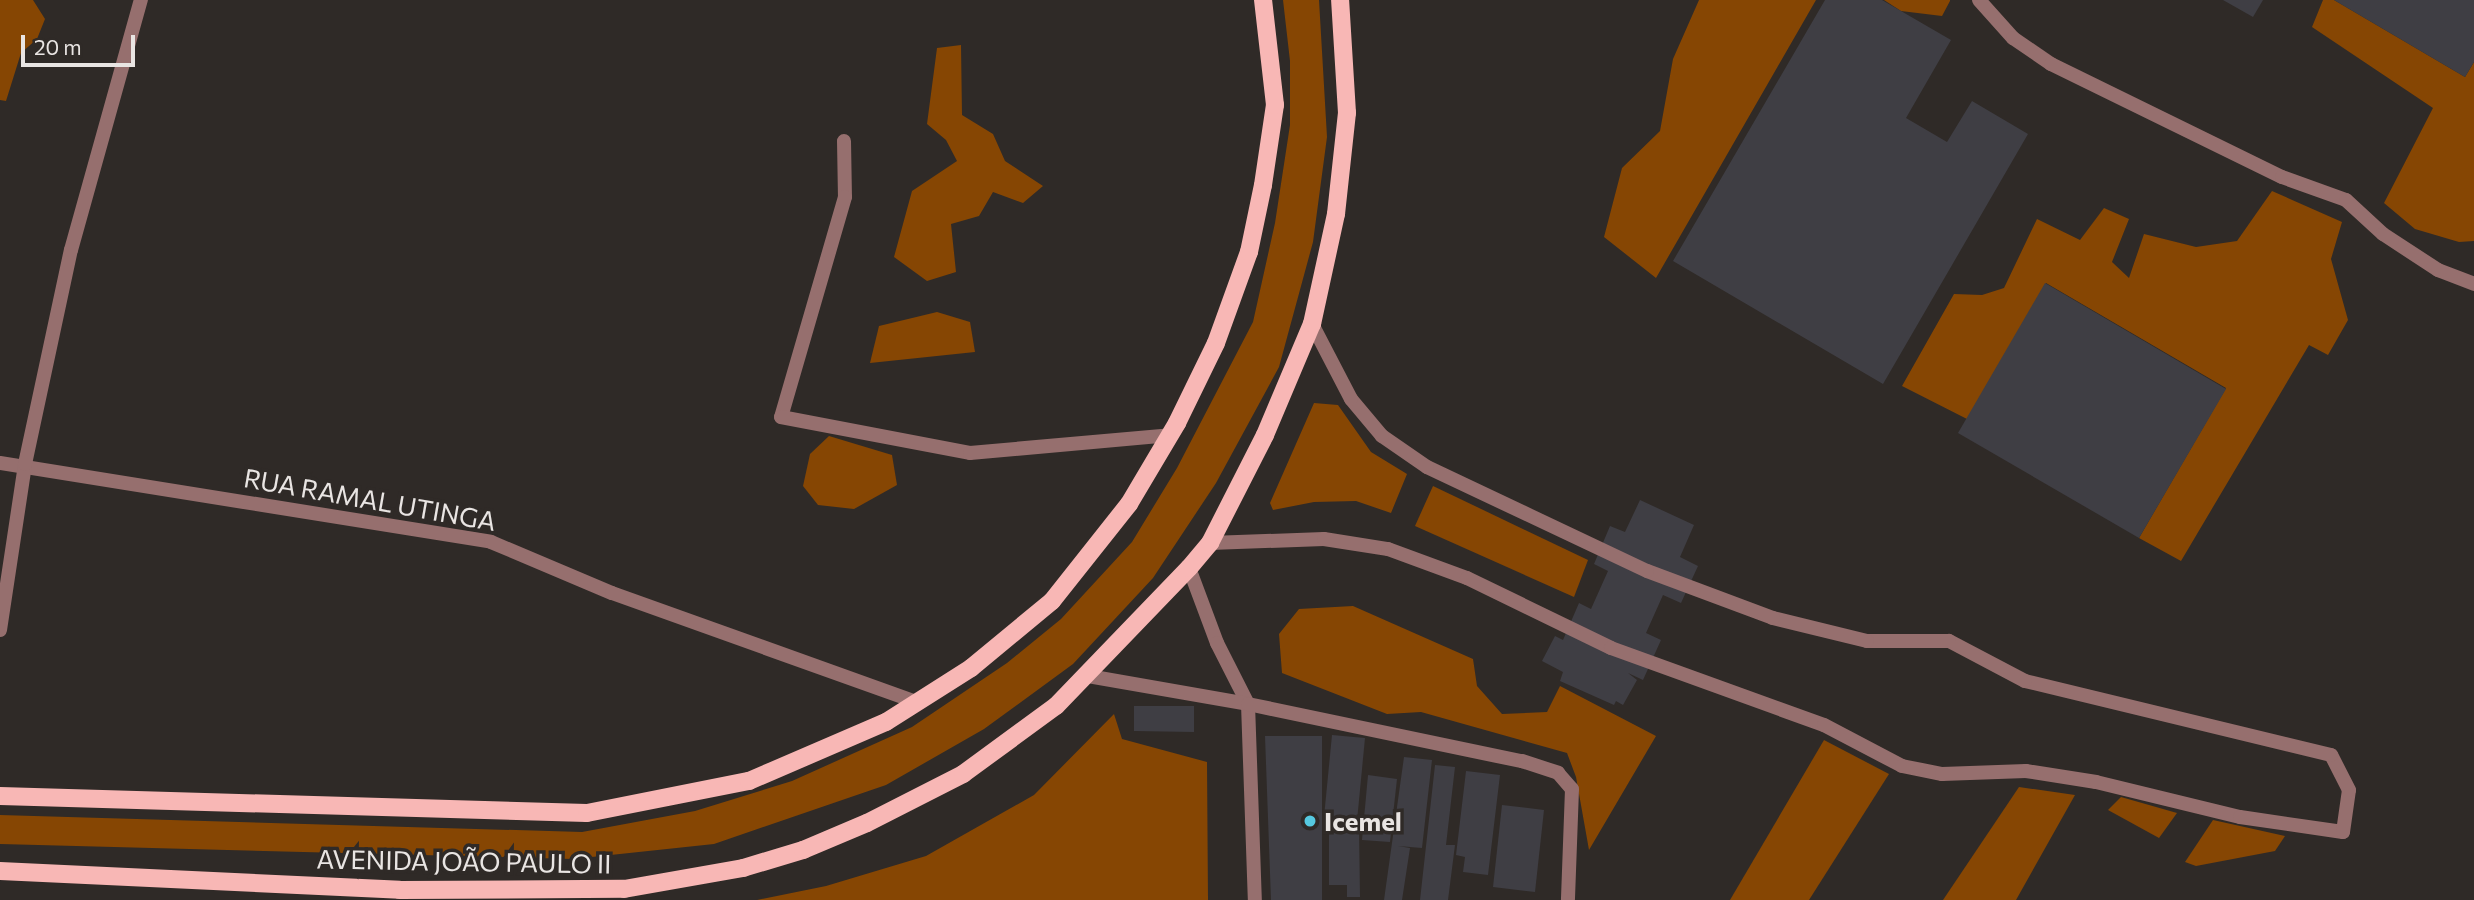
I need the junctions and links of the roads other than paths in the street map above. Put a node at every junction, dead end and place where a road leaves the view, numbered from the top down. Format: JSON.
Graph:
{"nodes":[{"id":1,"x":141,"y":0,"type":"edge"},
{"id":2,"x":1263,"y":0,"type":"edge"},
{"id":3,"x":1340,"y":0,"type":"edge"},
{"id":4,"x":1979,"y":0,"type":"edge"},
{"id":5,"x":844,"y":141,"type":"dead end"},
{"id":6,"x":2474,"y":284,"type":"edge"},
{"id":7,"x":1312,"y":324,"type":"junction"},
{"id":8,"x":1170,"y":435,"type":"junction"},
{"id":9,"x":0,"y":463,"type":"edge"},
{"id":10,"x":25,"y":464,"type":"junction"},
{"id":11,"x":1210,"y":543,"type":"junction"},
{"id":12,"x":1189,"y":568,"type":"junction"},
{"id":13,"x":0,"y":630,"type":"edge"},
{"id":14,"x":1088,"y":676,"type":"junction"},
{"id":15,"x":917,"y":702,"type":"junction"},
{"id":16,"x":1248,"y":704,"type":"junction"},
{"id":17,"x":0,"y":796,"type":"edge"},
{"id":18,"x":0,"y":872,"type":"edge"},
{"id":19,"x":1255,"y":900,"type":"edge"},
{"id":20,"x":1568,"y":900,"type":"edge"}],
"edges":[{"from":1,"to":10,"type":"street"},
{"from":2,"to":8,"type":"main road","name":"AVENIDA JOÃO PAULO II"},
{"from":3,"to":7,"type":"main road","name":"AVENIDA JOÃO PAULO II"},
{"from":4,"to":6,"type":"street"},
{"from":5,"to":8,"type":"street"},
{"from":7,"to":11,"type":"main road","name":"AVENIDA JOÃO PAULO II"},
{"from":7,"to":11,"type":"street"},
{"from":8,"to":15,"type":"main road","name":"AVENIDA JOÃO PAULO II"},
{"from":9,"to":10,"type":"street","name":"RUA RAMAL UTINGA"},
{"from":10,"to":13,"type":"street"},
{"from":10,"to":15,"type":"street","name":"RUA RAMAL UTINGA"},
{"from":11,"to":12,"type":"main road","name":"AVENIDA JOÃO PAULO II"},
{"from":12,"to":14,"type":"main road","name":"AVENIDA JOÃO PAULO II"},
{"from":12,"to":16,"type":"street"},
{"from":14,"to":16,"type":"street"},
{"from":14,"to":18,"type":"main road","name":"AVENIDA JOÃO PAULO II"},
{"from":15,"to":17,"type":"main road","name":"AVENIDA JOÃO PAULO II"},
{"from":16,"to":19,"type":"street"},
{"from":16,"to":20,"type":"street"}]}
